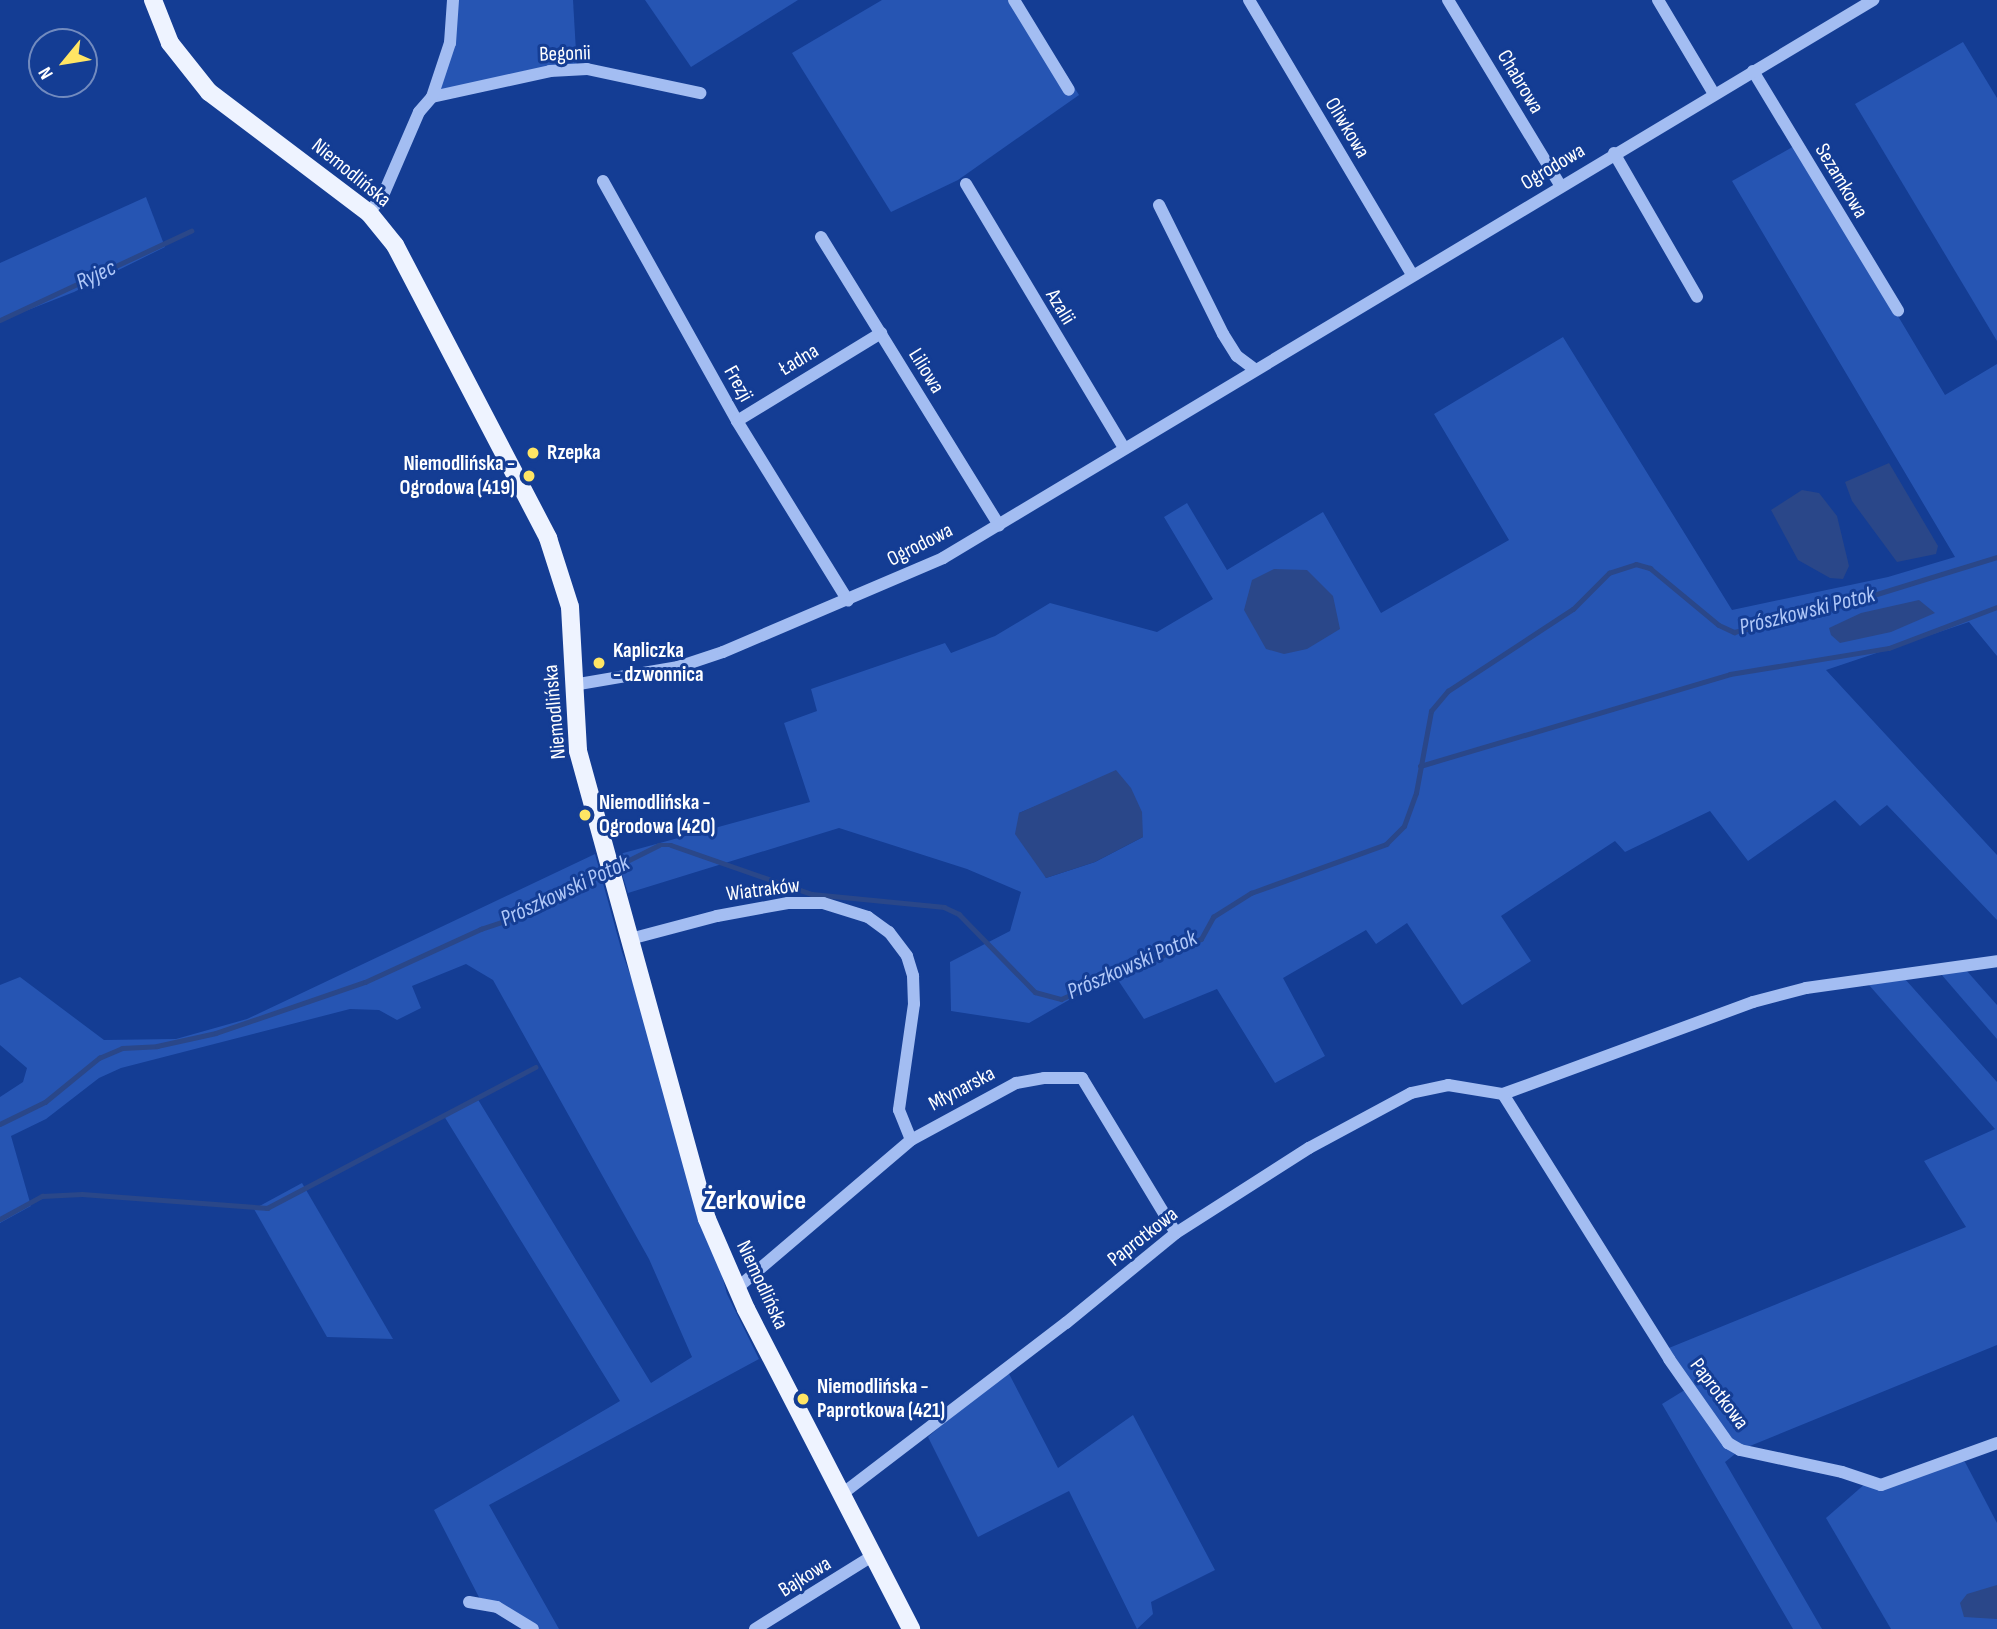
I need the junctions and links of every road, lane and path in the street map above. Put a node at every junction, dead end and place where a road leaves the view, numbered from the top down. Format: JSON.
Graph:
{"nodes":[{"id":1,"x":153,"y":0,"type":"edge"},
{"id":2,"x":453,"y":0,"type":"edge"},
{"id":3,"x":1014,"y":0,"type":"edge"},
{"id":4,"x":1249,"y":0,"type":"edge"},
{"id":5,"x":1448,"y":0,"type":"edge"},
{"id":6,"x":1658,"y":0,"type":"edge"},
{"id":7,"x":1872,"y":0,"type":"edge"},
{"id":8,"x":1753,"y":71,"type":"junction"},
{"id":9,"x":1069,"y":90,"type":"dead end"},
{"id":10,"x":700,"y":93,"type":"dead end"},
{"id":11,"x":1714,"y":94,"type":"junction"},
{"id":12,"x":432,"y":97,"type":"junction"},
{"id":13,"x":1614,"y":153,"type":"junction"},
{"id":14,"x":603,"y":181,"type":"dead end"},
{"id":15,"x":966,"y":184,"type":"dead end"},
{"id":16,"x":1560,"y":185,"type":"junction"},
{"id":17,"x":1159,"y":205,"type":"dead end"},
{"id":18,"x":369,"y":213,"type":"junction"},
{"id":19,"x":821,"y":237,"type":"dead end"},
{"id":20,"x":1412,"y":275,"type":"junction"},
{"id":21,"x":1697,"y":297,"type":"dead end"},
{"id":22,"x":1898,"y":310,"type":"dead end"},
{"id":23,"x":880,"y":333,"type":"junction"},
{"id":24,"x":1254,"y":369,"type":"junction"},
{"id":25,"x":737,"y":421,"type":"junction"},
{"id":26,"x":1124,"y":448,"type":"junction"},
{"id":27,"x":999,"y":525,"type":"junction"},
{"id":28,"x":848,"y":601,"type":"junction"},
{"id":29,"x":573,"y":685,"type":"junction"},
{"id":30,"x":631,"y":939,"type":"junction"},
{"id":31,"x":1997,"y":961,"type":"edge"},
{"id":32,"x":1503,"y":1094,"type":"junction"},
{"id":33,"x":911,"y":1140,"type":"junction"},
{"id":34,"x":1176,"y":1233,"type":"junction"},
{"id":35,"x":736,"y":1289,"type":"junction"},
{"id":36,"x":1997,"y":1443,"type":"edge"},
{"id":37,"x":842,"y":1493,"type":"junction"},
{"id":38,"x":874,"y":1555,"type":"junction"},
{"id":39,"x":469,"y":1602,"type":"dead end"},
{"id":40,"x":533,"y":1629,"type":"edge"},
{"id":41,"x":755,"y":1629,"type":"edge"},
{"id":42,"x":911,"y":1629,"type":"edge"}],
"edges":[{"from":1,"to":18,"type":"main road","name":"Niemodlińska"},
{"from":2,"to":12,"type":"street"},
{"from":3,"to":9,"type":"street"},
{"from":4,"to":20,"type":"street","name":"Oliwkowa"},
{"from":5,"to":16,"type":"street","name":"Chabrowa"},
{"from":6,"to":11,"type":"street"},
{"from":7,"to":8,"type":"street","name":"Ogrodowa"},
{"from":8,"to":11,"type":"street","name":"Ogrodowa"},
{"from":8,"to":22,"type":"street","name":"Sezamkowa"},
{"from":10,"to":12,"type":"street","name":"Begonii"},
{"from":11,"to":13,"type":"street","name":"Ogrodowa"},
{"from":12,"to":18,"type":"street"},
{"from":13,"to":16,"type":"street","name":"Ogrodowa"},
{"from":13,"to":21,"type":"street"},
{"from":14,"to":25,"type":"street","name":"Frezji"},
{"from":15,"to":26,"type":"street","name":"Azalii"},
{"from":16,"to":20,"type":"street","name":"Ogrodowa"},
{"from":17,"to":24,"type":"street"},
{"from":18,"to":29,"type":"main road","name":"Niemodlińska"},
{"from":19,"to":23,"type":"street","name":"Liliowa"},
{"from":20,"to":24,"type":"street","name":"Ogrodowa"},
{"from":23,"to":25,"type":"street","name":"Ładna"},
{"from":23,"to":27,"type":"street","name":"Liliowa"},
{"from":24,"to":26,"type":"street","name":"Ogrodowa"},
{"from":25,"to":28,"type":"street","name":"Frezji"},
{"from":26,"to":27,"type":"street","name":"Ogrodowa"},
{"from":27,"to":28,"type":"street","name":"Ogrodowa"},
{"from":28,"to":29,"type":"street","name":"Ogrodowa"},
{"from":29,"to":30,"type":"main road","name":"Niemodlińska"},
{"from":30,"to":33,"type":"street","name":"Wiatraków"},
{"from":30,"to":35,"type":"main road","name":"Niemodlińska"},
{"from":31,"to":32,"type":"street","name":"Paprotkowa"},
{"from":32,"to":34,"type":"street","name":"Paprotkowa"},
{"from":32,"to":36,"type":"street","name":"Paprotkowa"},
{"from":33,"to":34,"type":"street","name":"Młynarska"},
{"from":33,"to":35,"type":"street","name":"Młynarska"},
{"from":34,"to":37,"type":"street","name":"Paprotkowa"},
{"from":35,"to":37,"type":"main road","name":"Niemodlińska"},
{"from":37,"to":38,"type":"main road","name":"Niemodlińska"},
{"from":38,"to":41,"type":"street","name":"Bajkowa"},
{"from":38,"to":42,"type":"main road","name":"Niemodlińska"},
{"from":39,"to":40,"type":"street"}]}
